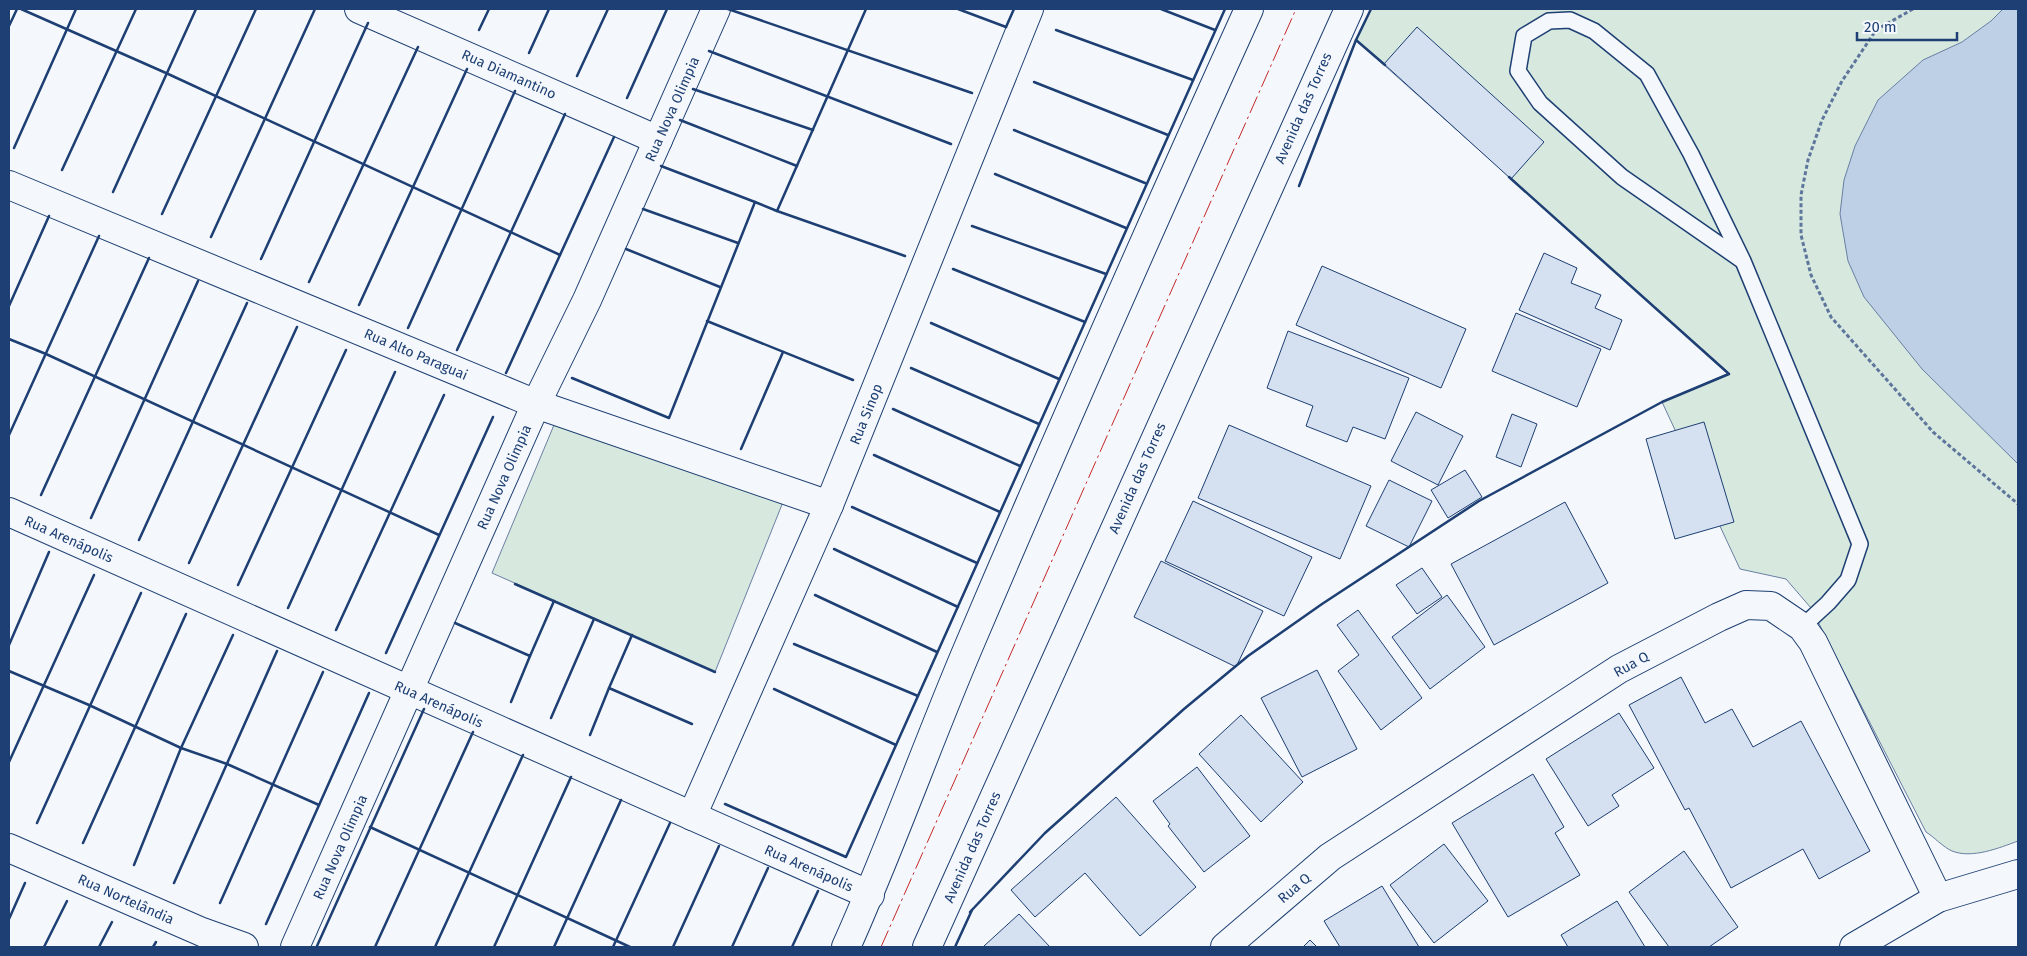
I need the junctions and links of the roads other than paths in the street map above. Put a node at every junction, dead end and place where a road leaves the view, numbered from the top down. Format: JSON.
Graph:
{"nodes":[{"id":1,"x":359,"y":9,"type":"edge"},
{"id":2,"x":716,"y":9,"type":"edge"},
{"id":3,"x":1029,"y":9,"type":"edge"},
{"id":4,"x":1249,"y":9,"type":"edge"},
{"id":5,"x":1349,"y":9,"type":"edge"},
{"id":6,"x":658,"y":140,"type":"junction"},
{"id":7,"x":9,"y":185,"type":"edge"},
{"id":8,"x":1743,"y":260,"type":"junction"},
{"id":9,"x":536,"y":404,"type":"junction"},
{"id":10,"x":829,"y":505,"type":"junction"},
{"id":11,"x":9,"y":512,"type":"edge"},
{"id":12,"x":1802,"y":627,"type":"junction"},
{"id":13,"x":410,"y":690,"type":"junction"},
{"id":14,"x":692,"y":816,"type":"junction"},
{"id":15,"x":9,"y":848,"type":"edge"},
{"id":16,"x":2018,"y":874,"type":"edge"},
{"id":17,"x":870,"y":895,"type":"junction"},
{"id":18,"x":1938,"y":898,"type":"junction"},
{"id":19,"x":244,"y":947,"type":"edge"},
{"id":20,"x":295,"y":947,"type":"edge"},
{"id":21,"x":846,"y":947,"type":"edge"},
{"id":22,"x":927,"y":947,"type":"edge"},
{"id":23,"x":1225,"y":947,"type":"edge"},
{"id":24,"x":1854,"y":947,"type":"edge"}],
"edges":[{"from":1,"to":6,"type":"street","name":"Rua Diamantino"},
{"from":2,"to":6,"type":"street","name":"Rua Nova Olimpia"},
{"from":3,"to":10,"type":"street","name":"Rua Sinop"},
{"from":4,"to":17,"type":"street"},
{"from":5,"to":22,"type":"street","name":"Avenida das Torres"},
{"from":6,"to":9,"type":"street","name":"Rua Nova Olimpia"},
{"from":7,"to":9,"type":"street","name":"Rua Alto Paraguai"},
{"from":8,"to":8,"type":"lane"},
{"from":8,"to":12,"type":"lane"},
{"from":9,"to":10,"type":"street","name":"Rua Alto Paraguai"},
{"from":9,"to":13,"type":"street","name":"Rua Nova Olimpia"},
{"from":10,"to":14,"type":"street","name":"Rua Sinop"},
{"from":11,"to":13,"type":"street","name":"Rua Arenápolis"},
{"from":12,"to":18,"type":"street","name":"Rua Q"},
{"from":12,"to":23,"type":"street","name":"Rua Q"},
{"from":13,"to":14,"type":"street","name":"Rua Arenápolis"},
{"from":13,"to":20,"type":"street","name":"Rua Nova Olimpia"},
{"from":14,"to":17,"type":"street","name":"Rua Arenápolis"},
{"from":15,"to":19,"type":"street","name":"Rua Nortelândia"},
{"from":16,"to":18,"type":"street"},
{"from":17,"to":21,"type":"street"},
{"from":18,"to":24,"type":"street"}]}
